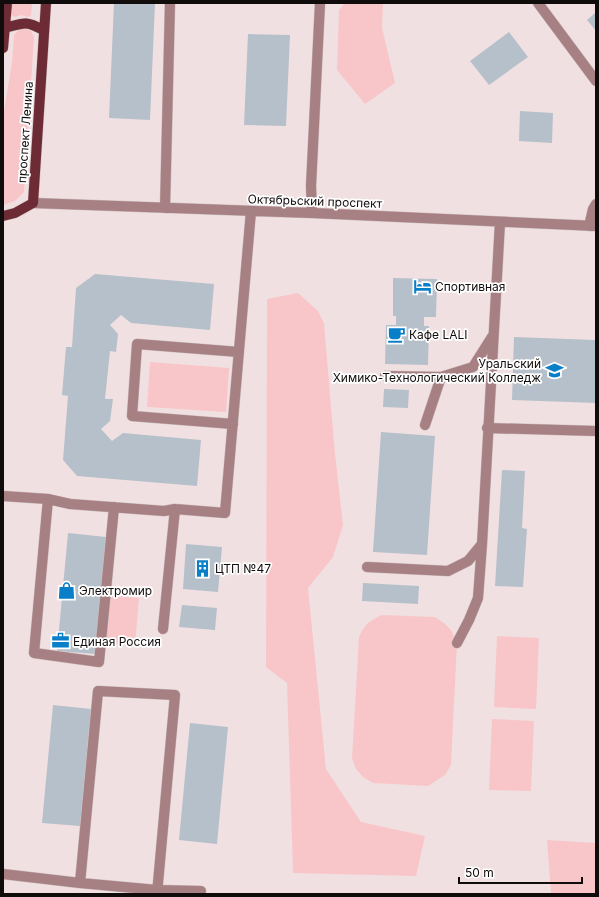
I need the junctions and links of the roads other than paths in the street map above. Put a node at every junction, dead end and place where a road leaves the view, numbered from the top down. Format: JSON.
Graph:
{"nodes":[{"id":1,"x":7,"y":3,"type":"edge"},
{"id":2,"x":46,"y":3,"type":"edge"},
{"id":3,"x":170,"y":3,"type":"edge"},
{"id":4,"x":320,"y":3,"type":"edge"},
{"id":5,"x":538,"y":3,"type":"edge"},
{"id":6,"x":5,"y":28,"type":"junction"},
{"id":7,"x":43,"y":30,"type":"junction"},
{"id":8,"x":3,"y":48,"type":"edge"},
{"id":9,"x":596,"y":81,"type":"edge"},
{"id":10,"x":33,"y":203,"type":"junction"},
{"id":11,"x":596,"y":204,"type":"edge"},
{"id":12,"x":165,"y":208,"type":"junction"},
{"id":13,"x":250,"y":211,"type":"junction"},
{"id":14,"x":312,"y":213,"type":"junction"},
{"id":15,"x":3,"y":216,"type":"edge"},
{"id":16,"x":500,"y":222,"type":"junction"},
{"id":17,"x":592,"y":226,"type":"edge"},
{"id":18,"x":493,"y":335,"type":"junction"},
{"id":19,"x":239,"y":352,"type":"junction"},
{"id":20,"x":385,"y":376,"type":"dead end"},
{"id":21,"x":441,"y":377,"type":"junction"},
{"id":22,"x":233,"y":424,"type":"junction"},
{"id":23,"x":425,"y":425,"type":"dead end"},
{"id":24,"x":487,"y":428,"type":"junction"},
{"id":25,"x":596,"y":431,"type":"edge"},
{"id":26,"x":3,"y":496,"type":"edge"},
{"id":27,"x":48,"y":499,"type":"junction"},
{"id":28,"x":114,"y":507,"type":"junction"},
{"id":29,"x":175,"y":509,"type":"junction"},
{"id":30,"x":482,"y":544,"type":"junction"},
{"id":31,"x":367,"y":567,"type":"dead end"},
{"id":32,"x":163,"y":628,"type":"dead end"},
{"id":33,"x":456,"y":643,"type":"dead end"},
{"id":34,"x":3,"y":874,"type":"edge"},
{"id":35,"x":80,"y":883,"type":"junction"},
{"id":36,"x":201,"y":891,"type":"dead end"},
{"id":37,"x":157,"y":892,"type":"edge"}],
"edges":[{"from":1,"to":6,"type":"main road"},
{"from":2,"to":7,"type":"main road","name":"проспект Ленина"},
{"from":3,"to":12,"type":"street"},
{"from":4,"to":14,"type":"street"},
{"from":5,"to":9,"type":"street"},
{"from":6,"to":7,"type":"main road"},
{"from":6,"to":8,"type":"main road"},
{"from":7,"to":10,"type":"main road","name":"проспект Ленина"},
{"from":10,"to":12,"type":"street","name":"Октябрьский проспект"},
{"from":10,"to":15,"type":"main road"},
{"from":11,"to":17,"type":"street"},
{"from":12,"to":13,"type":"street","name":"Октябрьский проспект"},
{"from":13,"to":14,"type":"street","name":"Октябрьский проспект"},
{"from":13,"to":19,"type":"street"},
{"from":14,"to":16,"type":"street","name":"Октябрьский проспект"},
{"from":16,"to":17,"type":"street","name":"Октябрьский проспект"},
{"from":16,"to":18,"type":"street"},
{"from":18,"to":21,"type":"street"},
{"from":18,"to":24,"type":"street"},
{"from":19,"to":22,"type":"street"},
{"from":19,"to":22,"type":"street"},
{"from":20,"to":21,"type":"street"},
{"from":21,"to":23,"type":"street"},
{"from":22,"to":29,"type":"street"},
{"from":24,"to":25,"type":"street"},
{"from":24,"to":30,"type":"street"},
{"from":26,"to":27,"type":"street"},
{"from":27,"to":28,"type":"street"},
{"from":27,"to":28,"type":"street"},
{"from":28,"to":29,"type":"street"},
{"from":29,"to":32,"type":"street"},
{"from":30,"to":31,"type":"street"},
{"from":30,"to":33,"type":"street"},
{"from":34,"to":35,"type":"street"},
{"from":35,"to":37,"type":"street"},
{"from":35,"to":37,"type":"street"},
{"from":36,"to":37,"type":"street"}]}
